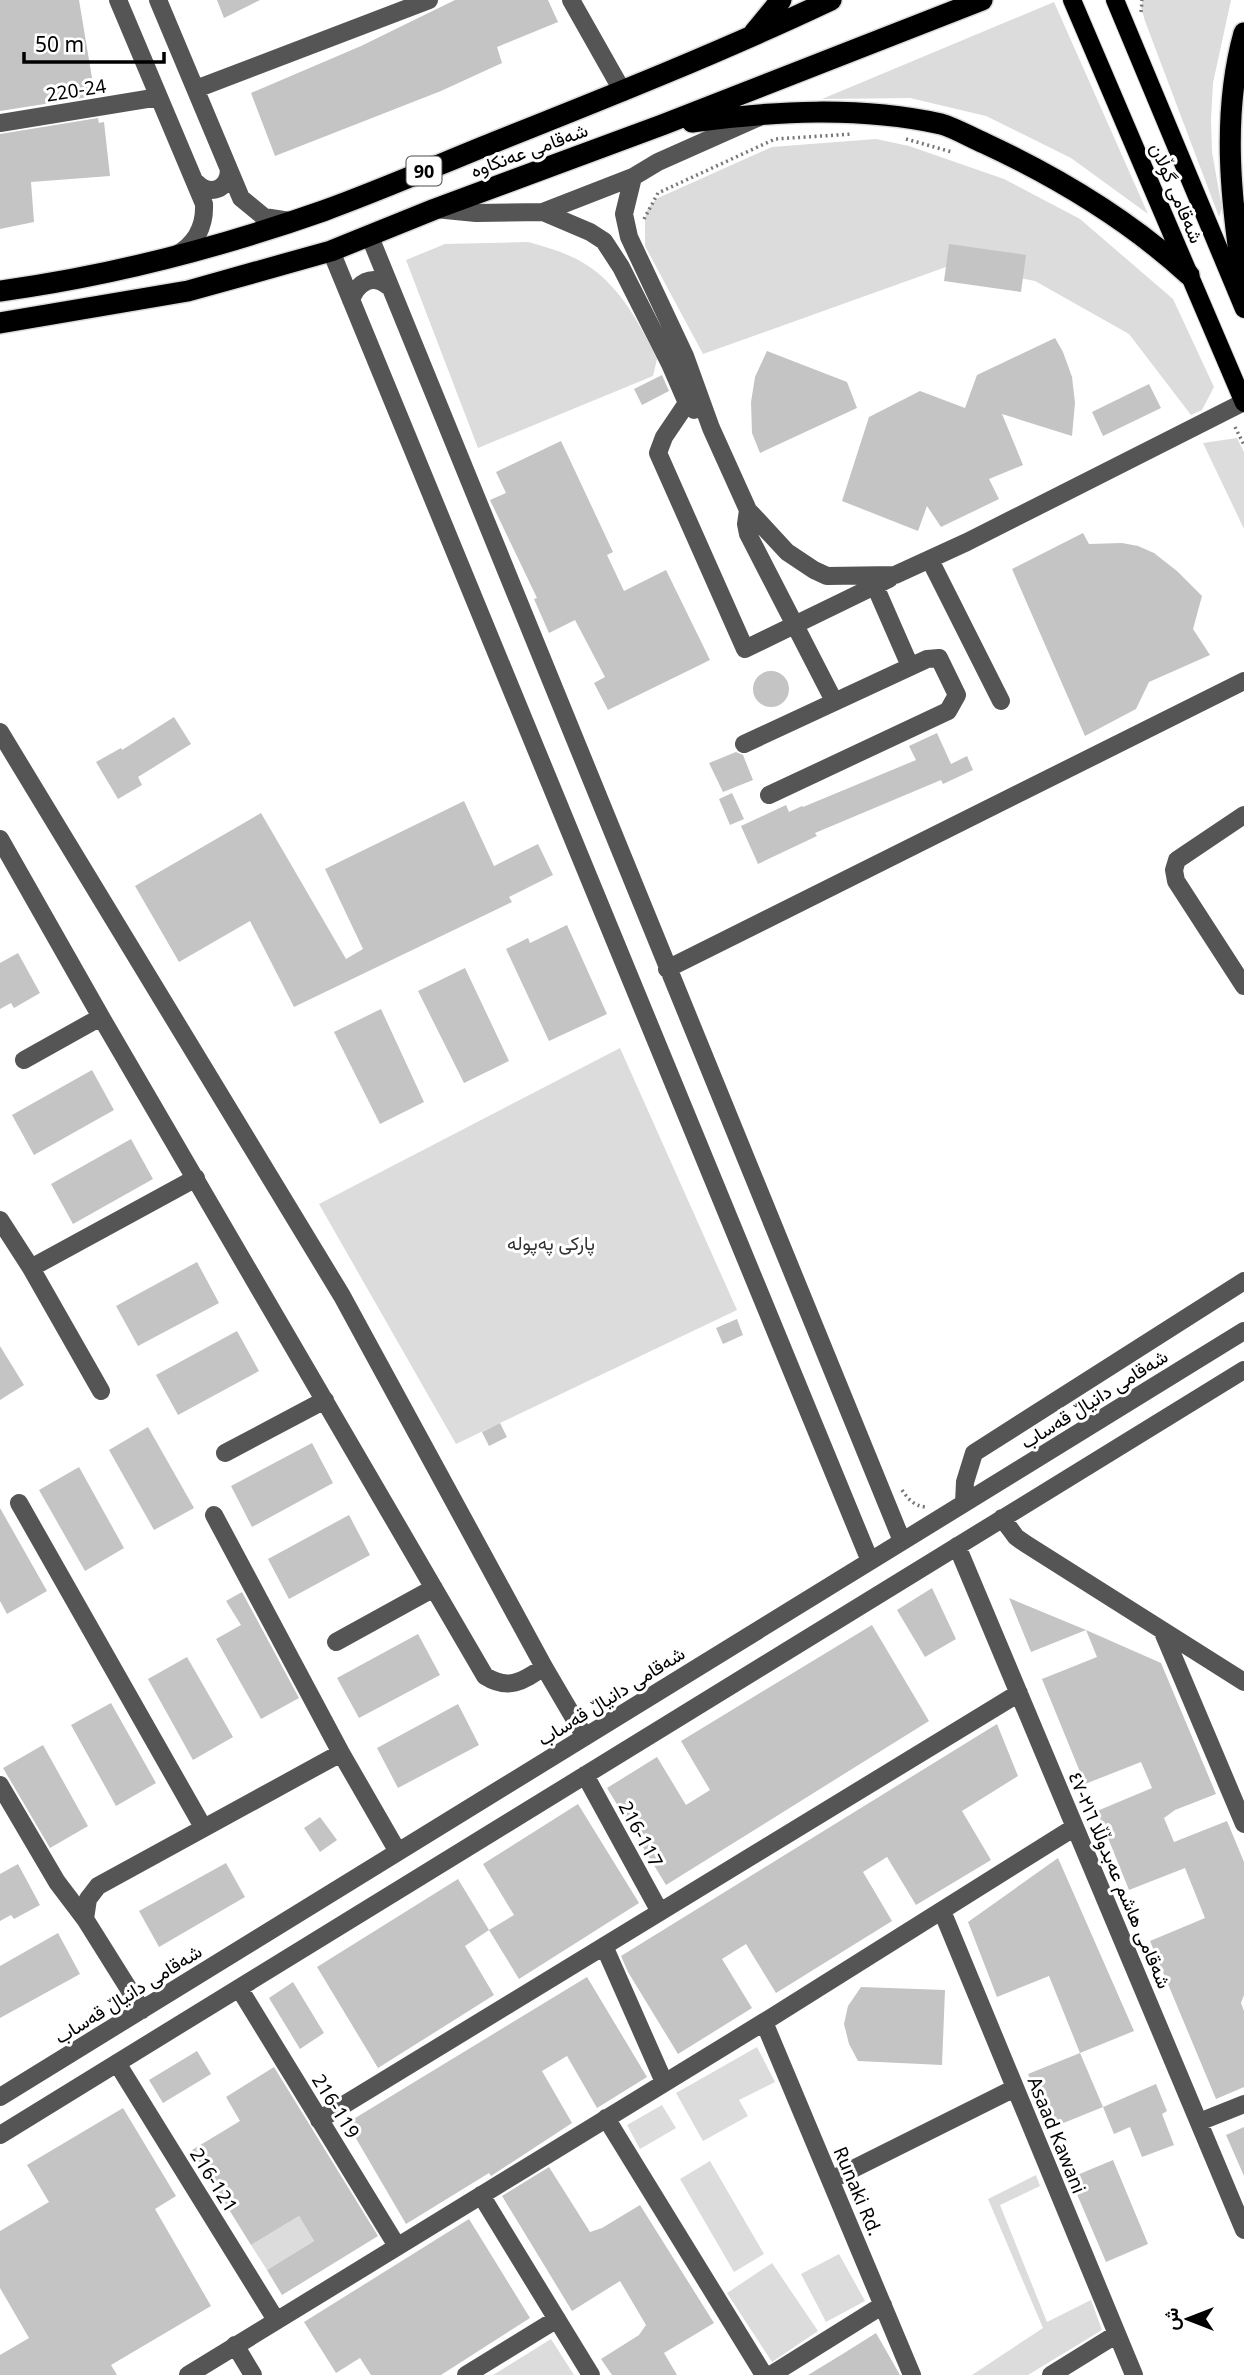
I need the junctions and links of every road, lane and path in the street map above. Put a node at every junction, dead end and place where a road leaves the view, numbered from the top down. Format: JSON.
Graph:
{"nodes":[{"id":1,"x":118,"y":0,"type":"edge"},
{"id":2,"x":158,"y":0,"type":"edge"},
{"id":3,"x":429,"y":0,"type":"edge"},
{"id":4,"x":571,"y":0,"type":"edge"},
{"id":5,"x":781,"y":0,"type":"edge"},
{"id":6,"x":831,"y":0,"type":"edge"},
{"id":7,"x":982,"y":0,"type":"edge"},
{"id":8,"x":1072,"y":0,"type":"edge"},
{"id":9,"x":1115,"y":0,"type":"edge"},
{"id":10,"x":1244,"y":33,"type":"edge"},
{"id":11,"x":749,"y":38,"type":"junction"},
{"id":12,"x":196,"y":89,"type":"junction"},
{"id":13,"x":623,"y":92,"type":"junction"},
{"id":14,"x":159,"y":97,"type":"junction"},
{"id":15,"x":766,"y":114,"type":"junction"},
{"id":16,"x":0,"y":123,"type":"edge"},
{"id":17,"x":662,"y":125,"type":"junction"},
{"id":18,"x":853,"y":134,"type":"dead end"},
{"id":19,"x":900,"y":138,"type":"dead end"},
{"id":20,"x":959,"y":155,"type":"dead end"},
{"id":21,"x":229,"y":170,"type":"junction"},
{"id":22,"x":633,"y":177,"type":"junction"},
{"id":23,"x":197,"y":183,"type":"junction"},
{"id":24,"x":435,"y":209,"type":"junction"},
{"id":25,"x":543,"y":212,"type":"junction"},
{"id":26,"x":294,"y":220,"type":"junction"},
{"id":27,"x":643,"y":224,"type":"dead end"},
{"id":28,"x":370,"y":237,"type":"junction"},
{"id":29,"x":331,"y":251,"type":"junction"},
{"id":30,"x":173,"y":257,"type":"junction"},
{"id":31,"x":1189,"y":275,"type":"junction"},
{"id":32,"x":388,"y":286,"type":"junction"},
{"id":33,"x":1244,"y":287,"type":"edge"},
{"id":34,"x":0,"y":290,"type":"edge"},
{"id":35,"x":351,"y":300,"type":"junction"},
{"id":36,"x":1244,"y":309,"type":"edge"},
{"id":37,"x":0,"y":323,"type":"edge"},
{"id":38,"x":687,"y":402,"type":"junction"},
{"id":39,"x":1244,"y":402,"type":"edge"},
{"id":40,"x":711,"y":428,"type":"junction"},
{"id":41,"x":748,"y":510,"type":"junction"},
{"id":42,"x":930,"y":559,"type":"junction"},
{"id":43,"x":895,"y":575,"type":"junction"},
{"id":44,"x":875,"y":586,"type":"junction"},
{"id":45,"x":793,"y":626,"type":"junction"},
{"id":46,"x":910,"y":666,"type":"junction"},
{"id":47,"x":1244,"y":681,"type":"edge"},
{"id":48,"x":834,"y":701,"type":"junction"},
{"id":49,"x":1001,"y":701,"type":"dead end"},
{"id":50,"x":0,"y":732,"type":"edge"},
{"id":51,"x":744,"y":744,"type":"dead end"},
{"id":52,"x":769,"y":795,"type":"dead end"},
{"id":53,"x":1244,"y":815,"type":"edge"},
{"id":54,"x":0,"y":839,"type":"edge"},
{"id":55,"x":667,"y":969,"type":"junction"},
{"id":56,"x":1244,"y":986,"type":"edge"},
{"id":57,"x":101,"y":1017,"type":"junction"},
{"id":58,"x":24,"y":1060,"type":"dead end"},
{"id":59,"x":196,"y":1178,"type":"junction"},
{"id":60,"x":0,"y":1220,"type":"edge"},
{"id":61,"x":31,"y":1268,"type":"junction"},
{"id":62,"x":1244,"y":1281,"type":"edge"},
{"id":63,"x":1244,"y":1331,"type":"edge"},
{"id":64,"x":1244,"y":1370,"type":"edge"},
{"id":65,"x":101,"y":1391,"type":"dead end"},
{"id":66,"x":325,"y":1400,"type":"junction"},
{"id":67,"x":225,"y":1454,"type":"dead end"},
{"id":68,"x":19,"y":1503,"type":"dead end"},
{"id":69,"x":964,"y":1503,"type":"junction"},
{"id":70,"x":214,"y":1515,"type":"dead end"},
{"id":71,"x":1002,"y":1518,"type":"junction"},
{"id":72,"x":902,"y":1541,"type":"junction"},
{"id":73,"x":957,"y":1546,"type":"junction"},
{"id":74,"x":870,"y":1561,"type":"junction"},
{"id":75,"x":434,"y":1588,"type":"junction"},
{"id":76,"x":1162,"y":1630,"type":"junction"},
{"id":77,"x":336,"y":1642,"type":"dead end"},
{"id":78,"x":713,"y":1658,"type":"junction"},
{"id":79,"x":544,"y":1667,"type":"junction"},
{"id":80,"x":1244,"y":1682,"type":"edge"},
{"id":81,"x":729,"y":1687,"type":"junction"},
{"id":82,"x":1019,"y":1693,"type":"junction"},
{"id":83,"x":585,"y":1737,"type":"junction"},
{"id":84,"x":341,"y":1753,"type":"junction"},
{"id":85,"x":585,"y":1775,"type":"junction"},
{"id":86,"x":0,"y":1785,"type":"edge"},
{"id":87,"x":1244,"y":1824,"type":"edge"},
{"id":88,"x":203,"y":1827,"type":"junction"},
{"id":89,"x":1075,"y":1827,"type":"junction"},
{"id":90,"x":398,"y":1852,"type":"junction"},
{"id":91,"x":942,"y":1911,"type":"junction"},
{"id":92,"x":660,"y":1912,"type":"junction"},
{"id":93,"x":85,"y":1919,"type":"junction"},
{"id":94,"x":604,"y":1946,"type":"junction"},
{"id":95,"x":239,"y":1988,"type":"junction"},
{"id":96,"x":142,"y":2010,"type":"junction"},
{"id":97,"x":764,"y":2022,"type":"junction"},
{"id":98,"x":117,"y":2063,"type":"junction"},
{"id":99,"x":664,"y":2082,"type":"junction"},
{"id":100,"x":1015,"y":2088,"type":"junction"},
{"id":101,"x":0,"y":2097,"type":"edge"},
{"id":102,"x":1244,"y":2104,"type":"edge"},
{"id":103,"x":606,"y":2118,"type":"junction"},
{"id":104,"x":320,"y":2120,"type":"junction"},
{"id":105,"x":1199,"y":2122,"type":"junction"},
{"id":106,"x":0,"y":2135,"type":"edge"},
{"id":107,"x":831,"y":2180,"type":"junction"},
{"id":108,"x":481,"y":2194,"type":"junction"},
{"id":109,"x":1244,"y":2230,"type":"edge"},
{"id":110,"x":397,"y":2246,"type":"junction"},
{"id":111,"x":883,"y":2305,"type":"junction"},
{"id":112,"x":557,"y":2319,"type":"junction"},
{"id":113,"x":276,"y":2320,"type":"junction"},
{"id":114,"x":1117,"y":2334,"type":"junction"},
{"id":115,"x":235,"y":2345,"type":"junction"},
{"id":116,"x":188,"y":2375,"type":"edge"},
{"id":117,"x":253,"y":2375,"type":"edge"},
{"id":118,"x":466,"y":2375,"type":"edge"},
{"id":119,"x":591,"y":2375,"type":"edge"},
{"id":120,"x":764,"y":2375,"type":"edge"},
{"id":121,"x":771,"y":2375,"type":"edge"},
{"id":122,"x":912,"y":2375,"type":"edge"},
{"id":123,"x":1051,"y":2375,"type":"edge"},
{"id":124,"x":1133,"y":2375,"type":"edge"}],
"edges":[{"from":1,"to":14,"type":"street"},
{"from":2,"to":12,"type":"street"},
{"from":3,"to":12,"type":"street"},
{"from":4,"to":13,"type":"street"},
{"from":5,"to":11,"type":"highway"},
{"from":6,"to":11,"type":"highway","name":"شەقامی عەنکاوە","number":"90"},
{"from":7,"to":17,"type":"highway","name":"شەقامی عەنکاوە","number":"90"},
{"from":8,"to":31,"type":"main road","name":"شەقامی گوڵان"},
{"from":9,"to":36,"type":"main road","name":"شەقامی گوڵان"},
{"from":10,"to":33,"type":"highway"},
{"from":11,"to":13,"type":"highway","name":"شەقامی عەنکاوە","number":"90"},
{"from":12,"to":21,"type":"street"},
{"from":13,"to":26,"type":"highway","name":"شەقامی عەنکاوە","number":"90"},
{"from":14,"to":16,"type":"street","name":"220-24"},
{"from":14,"to":23,"type":"street"},
{"from":15,"to":17,"type":"highway"},
{"from":15,"to":22,"type":"street"},
{"from":15,"to":31,"type":"highway"},
{"from":17,"to":24,"type":"highway","name":"شەقامی عەنکاوە","number":"90"},
{"from":18,"to":27,"type":"path"},
{"from":19,"to":20,"type":"path"},
{"from":21,"to":23,"type":"street"},
{"from":21,"to":26,"type":"street"},
{"from":22,"to":25,"type":"street"},
{"from":22,"to":40,"type":"street"},
{"from":23,"to":30,"type":"street"},
{"from":24,"to":25,"type":"street"},
{"from":24,"to":28,"type":"highway","name":"شەقامی عەنکاوە","number":"90"},
{"from":25,"to":38,"type":"street"},
{"from":26,"to":30,"type":"highway","name":"شەقامی عەنکاوە","number":"90"},
{"from":28,"to":29,"type":"highway","name":"شەقامی عەنکاوە","number":"90"},
{"from":28,"to":32,"type":"street"},
{"from":29,"to":35,"type":"street"},
{"from":29,"to":37,"type":"highway","name":"شەقامی عەنکاوە","number":"90"},
{"from":30,"to":34,"type":"highway","name":"شەقامی عەنکاوە","number":"90"},
{"from":31,"to":39,"type":"main road","name":"شەقامی گوڵان"},
{"from":32,"to":35,"type":"street"},
{"from":32,"to":55,"type":"street"},
{"from":35,"to":74,"type":"street"},
{"from":38,"to":40,"type":"street"},
{"from":38,"to":45,"type":"street"},
{"from":39,"to":42,"type":"street"},
{"from":40,"to":41,"type":"street"},
{"from":41,"to":43,"type":"street"},
{"from":41,"to":45,"type":"street"},
{"from":42,"to":43,"type":"street"},
{"from":42,"to":49,"type":"street"},
{"from":43,"to":44,"type":"street"},
{"from":44,"to":45,"type":"street"},
{"from":44,"to":46,"type":"street"},
{"from":45,"to":48,"type":"street"},
{"from":46,"to":48,"type":"street"},
{"from":46,"to":52,"type":"street"},
{"from":47,"to":55,"type":"street"},
{"from":48,"to":51,"type":"street"},
{"from":50,"to":79,"type":"street"},
{"from":53,"to":56,"type":"street"},
{"from":54,"to":57,"type":"street"},
{"from":55,"to":72,"type":"street"},
{"from":57,"to":58,"type":"street"},
{"from":57,"to":59,"type":"street"},
{"from":59,"to":61,"type":"street"},
{"from":59,"to":66,"type":"street"},
{"from":60,"to":61,"type":"street"},
{"from":61,"to":65,"type":"street"},
{"from":62,"to":69,"type":"street"},
{"from":63,"to":69,"type":"street","name":"شەقامی دانیاڵ قەساب"},
{"from":64,"to":71,"type":"street"},
{"from":66,"to":67,"type":"street"},
{"from":66,"to":75,"type":"street"},
{"from":68,"to":88,"type":"street"},
{"from":69,"to":72,"type":"street","name":"شەقامی دانیاڵ قەساب"},
{"from":70,"to":84,"type":"street"},
{"from":71,"to":73,"type":"street"},
{"from":71,"to":76,"type":"street"},
{"from":72,"to":74,"type":"street","name":"شەقامی دانیاڵ قەساب"},
{"from":73,"to":81,"type":"street"},
{"from":73,"to":82,"type":"street","name":"شەقامی هاشم عەبدوڵڵا ٢١٦-٤٧"},
{"from":74,"to":78,"type":"street","name":"شەقامی دانیاڵ قەساب"},
{"from":75,"to":77,"type":"street"},
{"from":75,"to":79,"type":"street"},
{"from":76,"to":80,"type":"street"},
{"from":76,"to":87,"type":"street"},
{"from":78,"to":81,"type":"street"},
{"from":78,"to":83,"type":"street","name":"شەقامی دانیاڵ قەساب"},
{"from":79,"to":83,"type":"street"},
{"from":81,"to":85,"type":"street"},
{"from":82,"to":89,"type":"street","name":"شەقامی هاشم عەبدوڵڵا ٢١٦-٤٧"},
{"from":82,"to":92,"type":"street"},
{"from":83,"to":90,"type":"street","name":"شەقامی دانیاڵ قەساب"},
{"from":84,"to":88,"type":"street"},
{"from":84,"to":90,"type":"street"},
{"from":85,"to":92,"type":"street","name":"216-117"},
{"from":85,"to":95,"type":"street"},
{"from":86,"to":93,"type":"street"},
{"from":88,"to":93,"type":"street"},
{"from":89,"to":91,"type":"street"},
{"from":89,"to":105,"type":"street","name":"شەقامی هاشم عەبدوڵڵا ٢١٦-٤٧"},
{"from":90,"to":96,"type":"street","name":"شەقامی دانیاڵ قەساب"},
{"from":91,"to":97,"type":"street"},
{"from":91,"to":100,"type":"street","name":"Asaad Kawani"},
{"from":92,"to":94,"type":"street"},
{"from":93,"to":96,"type":"street"},
{"from":94,"to":99,"type":"street"},
{"from":94,"to":104,"type":"street"},
{"from":95,"to":98,"type":"street"},
{"from":95,"to":104,"type":"street","name":"216-119"},
{"from":96,"to":101,"type":"street","name":"شەقامی دانیاڵ قەساب"},
{"from":97,"to":99,"type":"street"},
{"from":97,"to":107,"type":"street","name":"Runaki Rd."},
{"from":98,"to":106,"type":"street"},
{"from":98,"to":113,"type":"street","name":"216-121"},
{"from":99,"to":103,"type":"street"},
{"from":100,"to":107,"type":"street"},
{"from":100,"to":114,"type":"street","name":"Asaad Kawani"},
{"from":102,"to":105,"type":"street"},
{"from":103,"to":108,"type":"street"},
{"from":103,"to":120,"type":"street"},
{"from":104,"to":110,"type":"street","name":"216-119"},
{"from":105,"to":109,"type":"street","name":"شەقامی هاشم عەبدوڵڵا ٢١٦-٤٧"},
{"from":107,"to":111,"type":"street","name":"Runaki Rd."},
{"from":108,"to":110,"type":"street"},
{"from":108,"to":112,"type":"street"},
{"from":110,"to":113,"type":"street"},
{"from":111,"to":121,"type":"street"},
{"from":111,"to":122,"type":"street","name":"Runaki Rd."},
{"from":112,"to":118,"type":"street"},
{"from":112,"to":119,"type":"street"},
{"from":113,"to":115,"type":"street"},
{"from":114,"to":123,"type":"street"},
{"from":114,"to":124,"type":"street","name":"Asaad Kawani"},
{"from":115,"to":116,"type":"street"},
{"from":115,"to":117,"type":"street"}]}
